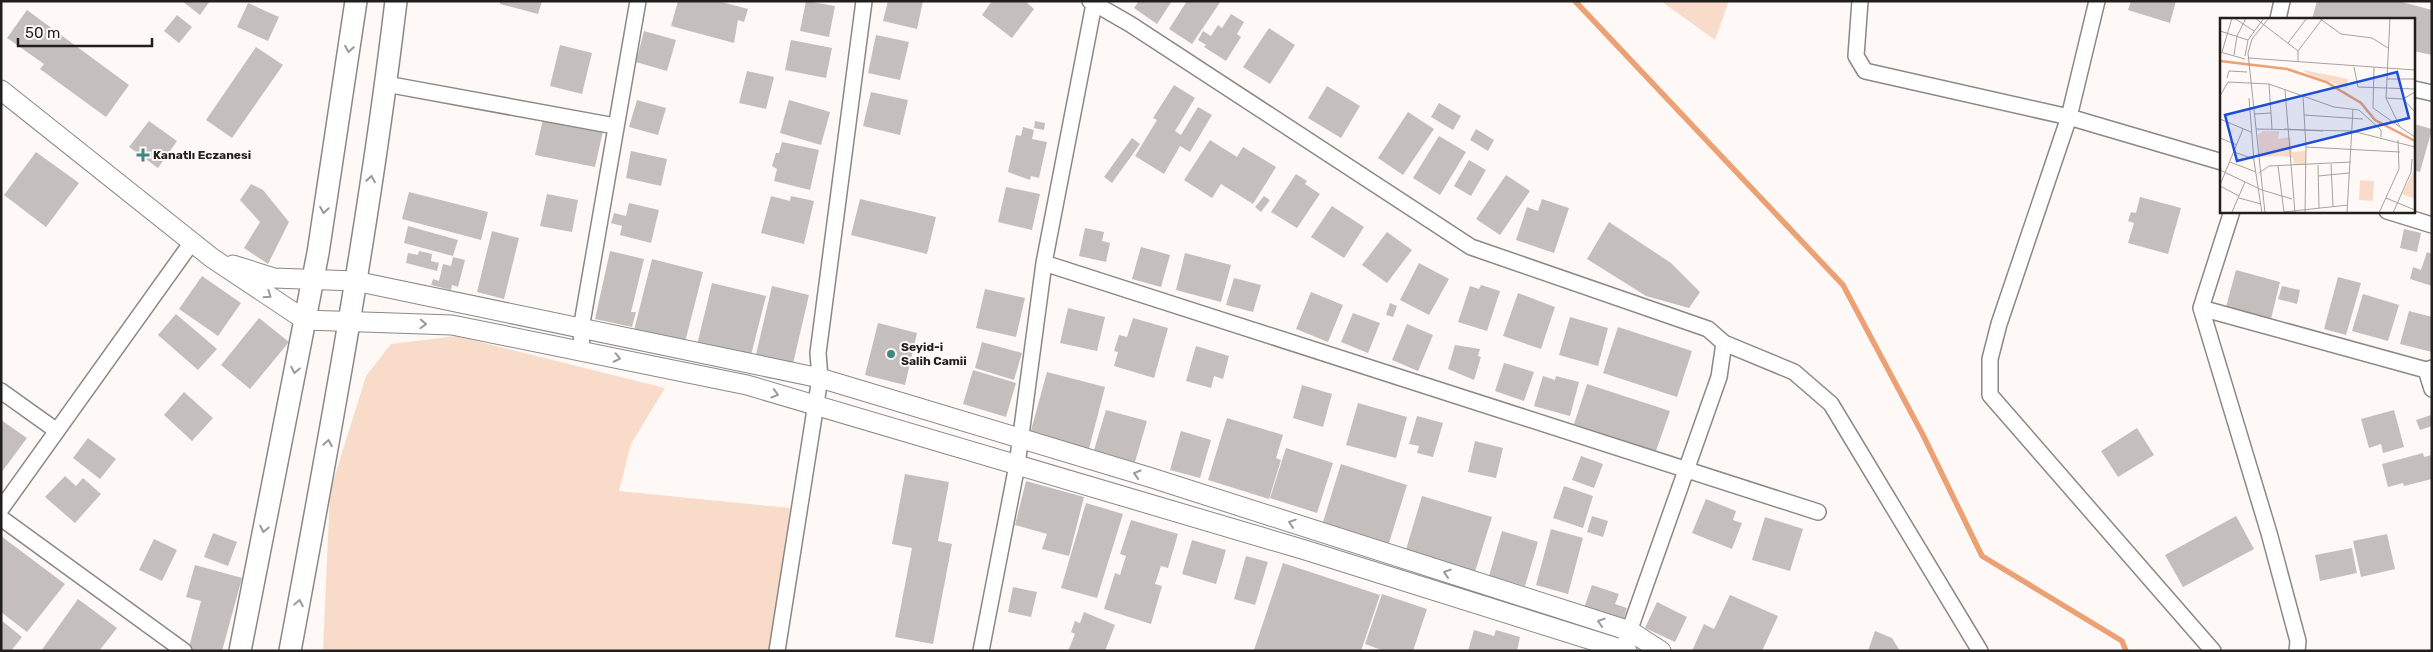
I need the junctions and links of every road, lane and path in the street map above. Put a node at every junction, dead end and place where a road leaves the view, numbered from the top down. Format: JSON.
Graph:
{"nodes":[{"id":1,"x":356,"y":1,"type":"edge"},
{"id":2,"x":396,"y":1,"type":"edge"},
{"id":3,"x":638,"y":1,"type":"edge"},
{"id":4,"x":864,"y":1,"type":"edge"},
{"id":5,"x":1860,"y":1,"type":"edge"},
{"id":6,"x":2097,"y":1,"type":"edge"},
{"id":7,"x":2282,"y":1,"type":"edge"},
{"id":8,"x":1092,"y":3,"type":"edge"},
{"id":9,"x":2278,"y":18,"type":"edge"},
{"id":10,"x":386,"y":84,"type":"junction"},
{"id":11,"x":2416,"y":89,"type":"edge"},
{"id":12,"x":1,"y":90,"type":"edge"},
{"id":13,"x":2432,"y":93,"type":"edge"},
{"id":14,"x":2069,"y":117,"type":"junction"},
{"id":15,"x":616,"y":126,"type":"junction"},
{"id":16,"x":2220,"y":161,"type":"edge"},
{"id":17,"x":2232,"y":212,"type":"edge"},
{"id":18,"x":2390,"y":212,"type":"edge"},
{"id":19,"x":2432,"y":225,"type":"edge"},
{"id":20,"x":192,"y":242,"type":"junction"},
{"id":21,"x":212,"y":258,"type":"junction"},
{"id":22,"x":1044,"y":263,"type":"junction"},
{"id":23,"x":313,"y":279,"type":"junction"},
{"id":24,"x":355,"y":282,"type":"junction"},
{"id":25,"x":2201,"y":308,"type":"junction"},
{"id":26,"x":305,"y":320,"type":"junction"},
{"id":27,"x":350,"y":322,"type":"junction"},
{"id":28,"x":581,"y":329,"type":"junction"},
{"id":29,"x":1724,"y":343,"type":"junction"},
{"id":30,"x":582,"y":351,"type":"junction"},
{"id":31,"x":2429,"y":369,"type":"edge"},
{"id":32,"x":820,"y":378,"type":"junction"},
{"id":33,"x":2432,"y":389,"type":"edge"},
{"id":34,"x":1,"y":391,"type":"edge"},
{"id":35,"x":815,"y":405,"type":"junction"},
{"id":36,"x":57,"y":431,"type":"junction"},
{"id":37,"x":1019,"y":438,"type":"junction"},
{"id":38,"x":1016,"y":465,"type":"junction"},
{"id":39,"x":1687,"y":469,"type":"junction"},
{"id":40,"x":1,"y":509,"type":"edge"},
{"id":41,"x":1818,"y":512,"type":"dead end"},
{"id":42,"x":1,"y":518,"type":"edge"},
{"id":43,"x":1630,"y":632,"type":"junction"},
{"id":44,"x":1624,"y":650,"type":"edge"},
{"id":45,"x":184,"y":651,"type":"edge"},
{"id":46,"x":240,"y":651,"type":"edge"},
{"id":47,"x":290,"y":651,"type":"edge"},
{"id":48,"x":777,"y":651,"type":"edge"},
{"id":49,"x":981,"y":651,"type":"edge"},
{"id":50,"x":1661,"y":651,"type":"edge"},
{"id":51,"x":1980,"y":651,"type":"edge"},
{"id":52,"x":2213,"y":651,"type":"edge"},
{"id":53,"x":2297,"y":651,"type":"edge"}],
"edges":[{"from":1,"to":23,"type":"main road","one_way":true},
{"from":2,"to":10,"type":"main road"},
{"from":3,"to":15,"type":"street"},
{"from":4,"to":32,"type":"street"},
{"from":5,"to":14,"type":"street"},
{"from":6,"to":14,"type":"street"},
{"from":7,"to":9,"type":"street"},
{"from":8,"to":22,"type":"street"},
{"from":8,"to":29,"type":"street"},
{"from":10,"to":15,"type":"street"},
{"from":24,"to":10,"type":"main road","one_way":true},
{"from":11,"to":13,"type":"street"},
{"from":12,"to":20,"type":"street"},
{"from":14,"to":16,"type":"street"},
{"from":14,"to":52,"type":"street"},
{"from":15,"to":28,"type":"street"},
{"from":17,"to":25,"type":"street"},
{"from":18,"to":19,"type":"street"},
{"from":20,"to":21,"type":"street"},
{"from":20,"to":36,"type":"street"},
{"from":21,"to":23,"type":"street"},
{"from":21,"to":26,"type":"street","one_way":true},
{"from":22,"to":37,"type":"street"},
{"from":22,"to":39,"type":"street"},
{"from":23,"to":24,"type":"street"},
{"from":23,"to":26,"type":"main road"},
{"from":24,"to":27,"type":"main road"},
{"from":24,"to":28,"type":"street"},
{"from":25,"to":31,"type":"street"},
{"from":25,"to":53,"type":"street"},
{"from":26,"to":27,"type":"street"},
{"from":26,"to":46,"type":"main road","one_way":true},
{"from":27,"to":30,"type":"street","one_way":true},
{"from":47,"to":27,"type":"main road","one_way":true},
{"from":28,"to":30,"type":"street"},
{"from":28,"to":32,"type":"street"},
{"from":29,"to":39,"type":"street"},
{"from":29,"to":51,"type":"street"},
{"from":30,"to":35,"type":"street","one_way":true},
{"from":31,"to":33,"type":"street"},
{"from":32,"to":35,"type":"street"},
{"from":32,"to":37,"type":"street"},
{"from":34,"to":36,"type":"street"},
{"from":35,"to":38,"type":"street"},
{"from":35,"to":48,"type":"street"},
{"from":36,"to":40,"type":"street"},
{"from":37,"to":38,"type":"street"},
{"from":43,"to":37,"type":"street","one_way":true},
{"from":38,"to":44,"type":"street"},
{"from":38,"to":49,"type":"street"},
{"from":39,"to":41,"type":"street"},
{"from":39,"to":43,"type":"street"},
{"from":42,"to":45,"type":"street"},
{"from":43,"to":44,"type":"street"},
{"from":43,"to":50,"type":"street"}]}
